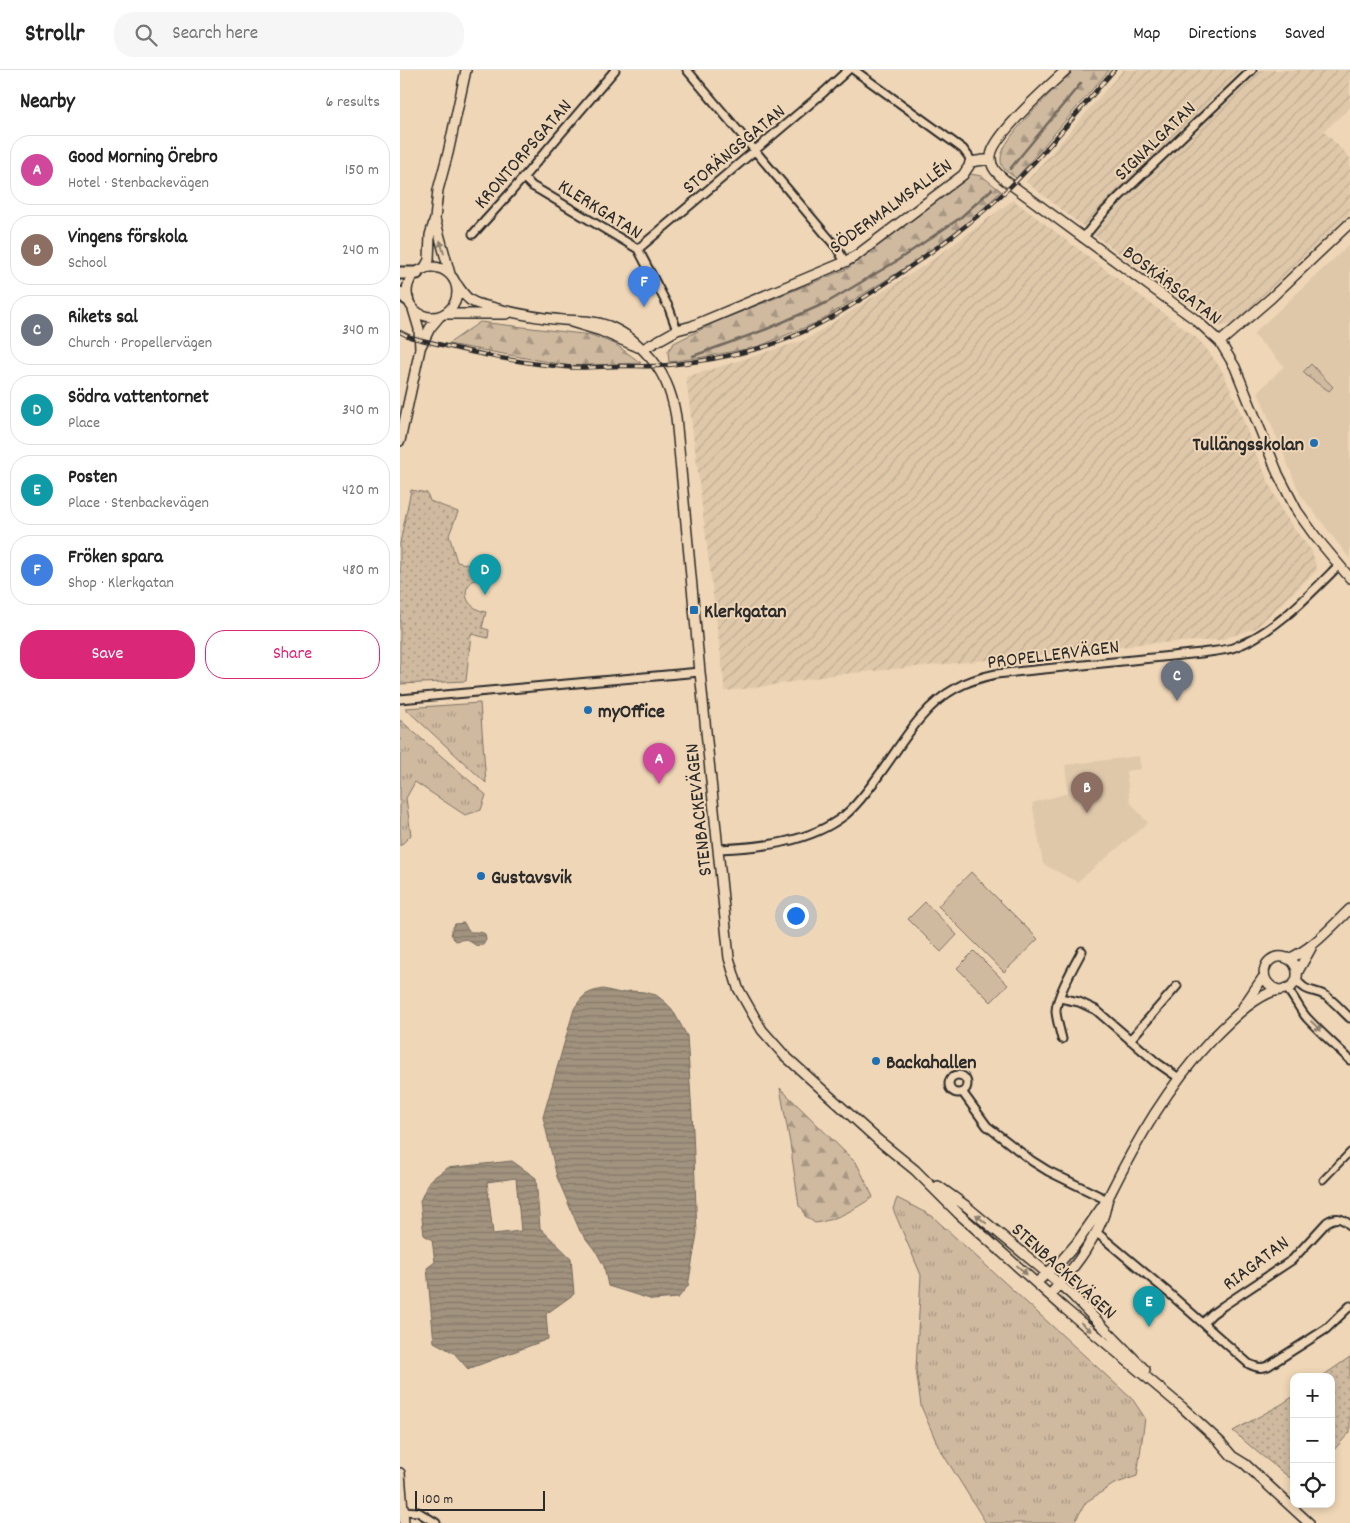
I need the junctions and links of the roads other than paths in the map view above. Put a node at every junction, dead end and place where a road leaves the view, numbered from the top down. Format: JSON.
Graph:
{"nodes":[{"id":1,"x":461,"y":70,"type":"edge"},
{"id":2,"x":466,"y":70,"type":"edge"},
{"id":3,"x":615,"y":70,"type":"edge"},
{"id":4,"x":687,"y":70,"type":"edge"},
{"id":5,"x":848,"y":70,"type":"edge"},
{"id":6,"x":854,"y":70,"type":"edge"},
{"id":7,"x":1066,"y":70,"type":"edge"},
{"id":8,"x":1252,"y":70,"type":"edge"},
{"id":9,"x":462,"y":88,"type":"junction"},
{"id":10,"x":755,"y":151,"type":"junction"},
{"id":11,"x":991,"y":159,"type":"junction"},
{"id":12,"x":970,"y":162,"type":"junction"},
{"id":13,"x":523,"y":177,"type":"junction"},
{"id":14,"x":435,"y":219,"type":"junction"},
{"id":15,"x":1350,"y":223,"type":"edge"},
{"id":16,"x":473,"y":234,"type":"dead end"},
{"id":17,"x":1083,"y":238,"type":"junction"},
{"id":18,"x":638,"y":249,"type":"junction"},
{"id":19,"x":845,"y":262,"type":"junction"},
{"id":20,"x":420,"y":271,"type":"junction"},
{"id":21,"x":400,"y":273,"type":"edge"},
{"id":22,"x":453,"y":278,"type":"junction"},
{"id":23,"x":407,"y":300,"type":"edge"},
{"id":24,"x":519,"y":314,"type":"junction"},
{"id":25,"x":442,"y":315,"type":"junction"},
{"id":26,"x":677,"y":330,"type":"junction"},
{"id":27,"x":1220,"y":342,"type":"junction"},
{"id":28,"x":420,"y":348,"type":"junction"},
{"id":29,"x":643,"y":350,"type":"junction"},
{"id":30,"x":400,"y":441,"type":"edge"},
{"id":31,"x":1339,"y":565,"type":"junction"},
{"id":32,"x":1350,"y":578,"type":"edge"},
{"id":33,"x":700,"y":672,"type":"junction"},
{"id":34,"x":400,"y":699,"type":"edge"},
{"id":35,"x":719,"y":850,"type":"junction"},
{"id":36,"x":1350,"y":909,"type":"edge"},
{"id":37,"x":1312,"y":945,"type":"junction"},
{"id":38,"x":1082,"y":951,"type":"dead end"},
{"id":39,"x":1288,"y":959,"type":"junction"},
{"id":40,"x":1264,"y":976,"type":"junction"},
{"id":41,"x":1297,"y":976,"type":"junction"},
{"id":42,"x":1177,"y":986,"type":"dead end"},
{"id":43,"x":1283,"y":990,"type":"junction"},
{"id":44,"x":1060,"y":998,"type":"junction"},
{"id":45,"x":1240,"y":1011,"type":"junction"},
{"id":46,"x":1350,"y":1018,"type":"edge"},
{"id":47,"x":1062,"y":1039,"type":"dead end"},
{"id":48,"x":1130,"y":1040,"type":"junction"},
{"id":49,"x":1350,"y":1060,"type":"edge"},
{"id":50,"x":1179,"y":1078,"type":"junction"},
{"id":51,"x":963,"y":1093,"type":"dead end"},
{"id":52,"x":1350,"y":1152,"type":"edge"},
{"id":53,"x":915,"y":1170,"type":"junction"},
{"id":54,"x":1323,"y":1180,"type":"dead end"},
{"id":55,"x":1107,"y":1200,"type":"junction"},
{"id":56,"x":1350,"y":1225,"type":"edge"},
{"id":57,"x":1088,"y":1227,"type":"junction"},
{"id":58,"x":1096,"y":1232,"type":"junction"},
{"id":59,"x":1047,"y":1273,"type":"junction"},
{"id":60,"x":1036,"y":1283,"type":"junction"},
{"id":61,"x":1059,"y":1284,"type":"junction"},
{"id":62,"x":1050,"y":1295,"type":"junction"},
{"id":63,"x":1350,"y":1306,"type":"edge"},
{"id":64,"x":1204,"y":1323,"type":"junction"},
{"id":65,"x":1182,"y":1407,"type":"junction"},
{"id":66,"x":400,"y":1473,"type":"edge"},
{"id":67,"x":403,"y":1511,"type":"junction"},
{"id":68,"x":404,"y":1523,"type":"edge"},
{"id":69,"x":436,"y":1523,"type":"edge"},
{"id":70,"x":1309,"y":1523,"type":"edge"}],
"edges":[{"from":1,"to":9,"type":"street"},
{"from":2,"to":9,"type":"street"},
{"from":3,"to":13,"type":"street","name":"KRONTORPSGATAN"},
{"from":4,"to":10,"type":"street"},
{"from":5,"to":10,"type":"street","name":"STORÄNGSGATAN"},
{"from":6,"to":12,"type":"street"},
{"from":7,"to":11,"type":"street"},
{"from":8,"to":17,"type":"street","name":"SIGNALGATAN"},
{"from":9,"to":14,"type":"street"},
{"from":10,"to":18,"type":"street","name":"STORÄNGSGATAN"},
{"from":10,"to":19,"type":"street"},
{"from":11,"to":12,"type":"street","name":"SÖDERMALMSALLÉN"},
{"from":11,"to":17,"type":"street","name":"BOSKÄRSGATAN"},
{"from":12,"to":19,"type":"street","name":"SÖDERMALMSALLÉN"},
{"from":13,"to":16,"type":"street","name":"KRONTORPSGATAN"},
{"from":13,"to":18,"type":"street","name":"KLERKGATAN"},
{"from":14,"to":20,"type":"street"},
{"from":22,"to":14,"type":"street","one_way":true},
{"from":15,"to":27,"type":"street"},
{"from":17,"to":27,"type":"street","name":"BOSKÄRSGATAN"},
{"from":18,"to":26,"type":"street","name":"KLERKGATAN"},
{"from":19,"to":26,"type":"street","name":"SÖDERMALMSALLÉN"},
{"from":20,"to":21,"type":"main road"},
{"from":20,"to":22,"type":"street"},
{"from":20,"to":23,"type":"street"},
{"from":22,"to":24,"type":"street"},
{"from":22,"to":25,"type":"street"},
{"from":23,"to":25,"type":"street"},
{"from":23,"to":28,"type":"street"},
{"from":24,"to":25,"type":"street"},
{"from":24,"to":29,"type":"street"},
{"from":25,"to":28,"type":"street"},
{"from":26,"to":29,"type":"street","name":"SÖDERMALMSALLÉN"},
{"from":27,"to":31,"type":"street","name":"BOSKÄRSGATAN"},
{"from":28,"to":30,"type":"street"},
{"from":29,"to":33,"type":"street"},
{"from":31,"to":32,"type":"street","name":"BOSKÄRSGATAN"},
{"from":31,"to":35,"type":"street","name":"PROPELLERVÄGEN"},
{"from":33,"to":34,"type":"street"},
{"from":33,"to":35,"type":"street","name":"STENBACKEVÄGEN"},
{"from":35,"to":53,"type":"street","name":"STENBACKEVÄGEN"},
{"from":36,"to":37,"type":"street"},
{"from":37,"to":39,"type":"street"},
{"from":37,"to":41,"type":"street"},
{"from":38,"to":44,"type":"street"},
{"from":39,"to":40,"type":"street"},
{"from":39,"to":41,"type":"street"},
{"from":40,"to":43,"type":"street"},
{"from":40,"to":45,"type":"street"},
{"from":41,"to":43,"type":"street"},
{"from":41,"to":46,"type":"street"},
{"from":42,"to":48,"type":"street"},
{"from":43,"to":45,"type":"street"},
{"from":43,"to":49,"type":"street","one_way":true},
{"from":44,"to":47,"type":"street"},
{"from":44,"to":48,"type":"street"},
{"from":45,"to":50,"type":"street"},
{"from":48,"to":50,"type":"street"},
{"from":50,"to":55,"type":"street"},
{"from":51,"to":55,"type":"street"},
{"from":52,"to":54,"type":"street"},
{"from":59,"to":53,"type":"street","name":"STENBACKEVÄGEN","one_way":true},
{"from":53,"to":60,"type":"street","name":"STENBACKEVÄGEN","one_way":true},
{"from":55,"to":57,"type":"street"},
{"from":55,"to":58,"type":"street"},
{"from":56,"to":64,"type":"street","name":"RIAGATAN"},
{"from":57,"to":58,"type":"street"},
{"from":57,"to":59,"type":"street"},
{"from":58,"to":61,"type":"street"},
{"from":58,"to":64,"type":"street"},
{"from":59,"to":60,"type":"street"},
{"from":59,"to":61,"type":"street","name":"STENBACKEVÄGEN"},
{"from":60,"to":62,"type":"street","name":"STENBACKEVÄGEN"},
{"from":61,"to":62,"type":"street"},
{"from":61,"to":65,"type":"street","name":"STENBACKEVÄGEN"},
{"from":62,"to":65,"type":"street","name":"STENBACKEVÄGEN","one_way":true},
{"from":63,"to":64,"type":"street"},
{"from":65,"to":70,"type":"street","name":"STENBACKEVÄGEN"},
{"from":66,"to":67,"type":"street"},
{"from":67,"to":68,"type":"street"},
{"from":67,"to":69,"type":"street"}]}
